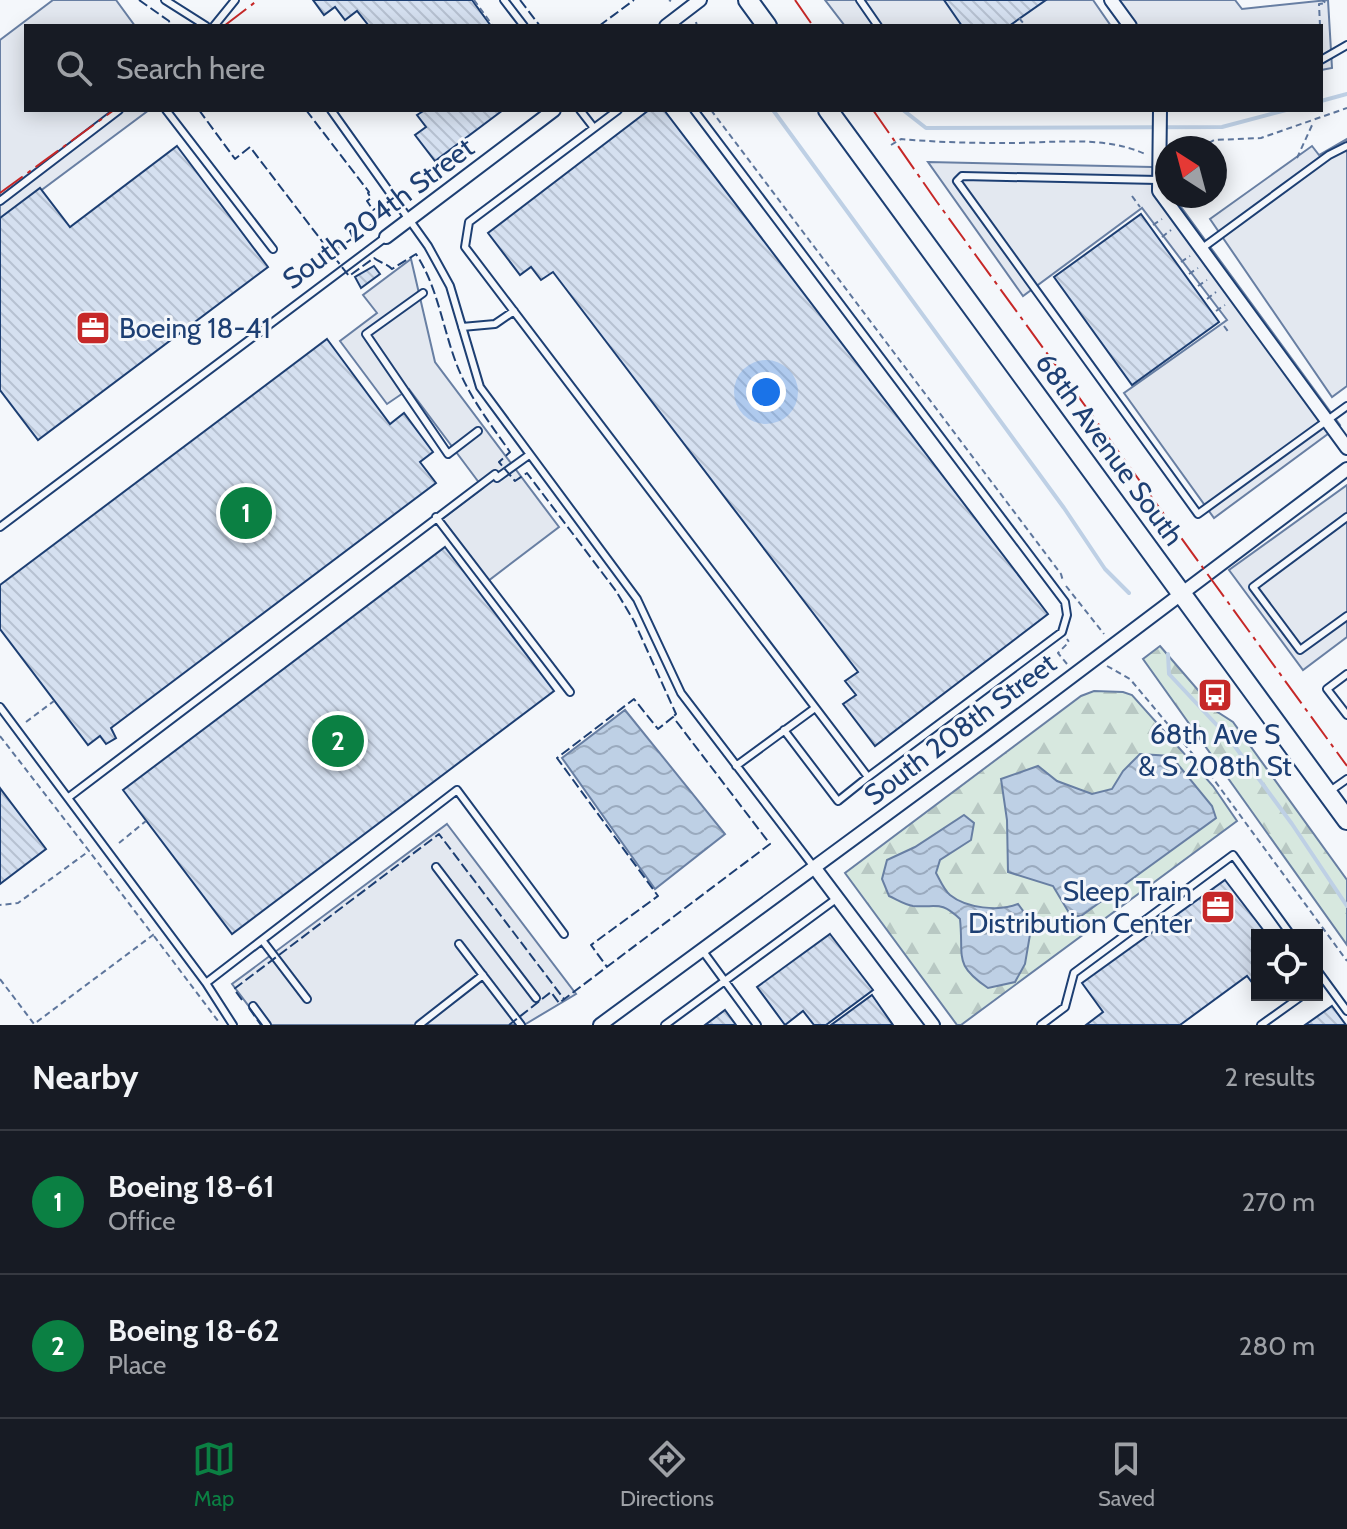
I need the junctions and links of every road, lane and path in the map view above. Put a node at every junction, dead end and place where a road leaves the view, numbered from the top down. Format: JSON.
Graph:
{"nodes":[{"id":1,"x":165,"y":0,"type":"edge"},
{"id":2,"x":235,"y":0,"type":"edge"},
{"id":3,"x":474,"y":0,"type":"edge"},
{"id":4,"x":504,"y":0,"type":"edge"},
{"id":5,"x":700,"y":0,"type":"edge"},
{"id":6,"x":748,"y":0,"type":"edge"},
{"id":7,"x":860,"y":0,"type":"edge"},
{"id":8,"x":1111,"y":0,"type":"edge"},
{"id":9,"x":1322,"y":0,"type":"edge"},
{"id":10,"x":1019,"y":18,"type":"dead end"},
{"id":11,"x":196,"y":24,"type":"edge"},
{"id":12,"x":216,"y":24,"type":"edge"},
{"id":13,"x":492,"y":24,"type":"edge"},
{"id":14,"x":522,"y":24,"type":"edge"},
{"id":15,"x":669,"y":24,"type":"edge"},
{"id":16,"x":766,"y":24,"type":"edge"},
{"id":17,"x":877,"y":24,"type":"edge"},
{"id":18,"x":1024,"y":24,"type":"dead end"},
{"id":19,"x":1129,"y":24,"type":"edge"},
{"id":20,"x":1320,"y":24,"type":"edge"},
{"id":21,"x":1347,"y":45,"type":"edge"},
{"id":22,"x":1323,"y":59,"type":"edge"},
{"id":23,"x":1347,"y":108,"type":"edge"},
{"id":24,"x":116,"y":112,"type":"edge"},
{"id":25,"x":168,"y":112,"type":"edge"},
{"id":26,"x":332,"y":112,"type":"edge"},
{"id":27,"x":551,"y":112,"type":"edge"},
{"id":28,"x":582,"y":112,"type":"edge"},
{"id":29,"x":615,"y":112,"type":"edge"},
{"id":30,"x":696,"y":112,"type":"edge"},
{"id":31,"x":713,"y":112,"type":"edge"},
{"id":32,"x":829,"y":112,"type":"edge"},
{"id":33,"x":1160,"y":112,"type":"edge"},
{"id":34,"x":1314,"y":121,"type":"junction"},
{"id":35,"x":594,"y":128,"type":"junction"},
{"id":36,"x":1160,"y":136,"type":"edge"},
{"id":37,"x":1227,"y":139,"type":"edge"},
{"id":38,"x":891,"y":145,"type":"dead end"},
{"id":39,"x":1347,"y":146,"type":"edge"},
{"id":40,"x":1145,"y":154,"type":"dead end"},
{"id":41,"x":1297,"y":158,"type":"dead end"},
{"id":42,"x":1155,"y":185,"type":"edge"},
{"id":43,"x":1132,"y":196,"type":"dead end"},
{"id":44,"x":0,"y":201,"type":"edge"},
{"id":45,"x":1140,"y":207,"type":"dead end"},
{"id":46,"x":1172,"y":208,"type":"edge"},
{"id":47,"x":1164,"y":217,"type":"dead end"},
{"id":48,"x":409,"y":220,"type":"junction"},
{"id":49,"x":1153,"y":225,"type":"dead end"},
{"id":50,"x":1173,"y":229,"type":"dead end"},
{"id":51,"x":386,"y":237,"type":"joint"},
{"id":52,"x":1162,"y":237,"type":"dead end"},
{"id":53,"x":273,"y":249,"type":"dead end"},
{"id":54,"x":1196,"y":252,"type":"junction"},
{"id":55,"x":1181,"y":262,"type":"dead end"},
{"id":56,"x":1200,"y":266,"type":"dead end"},
{"id":57,"x":1189,"y":274,"type":"dead end"},
{"id":58,"x":1209,"y":278,"type":"dead end"},
{"id":59,"x":1198,"y":286,"type":"dead end"},
{"id":60,"x":1217,"y":291,"type":"dead end"},
{"id":61,"x":423,"y":293,"type":"dead end"},
{"id":62,"x":1207,"y":299,"type":"dead end"},
{"id":63,"x":1227,"y":303,"type":"dead end"},
{"id":64,"x":514,"y":311,"type":"junction"},
{"id":65,"x":1216,"y":311,"type":"dead end"},
{"id":66,"x":1224,"y":326,"type":"dead end"},
{"id":67,"x":462,"y":327,"type":"junction"},
{"id":68,"x":1230,"y":334,"type":"dead end"},
{"id":69,"x":1347,"y":406,"type":"edge"},
{"id":70,"x":1327,"y":420,"type":"junction"},
{"id":71,"x":478,"y":431,"type":"dead end"},
{"id":72,"x":1347,"y":448,"type":"edge"},
{"id":73,"x":529,"y":455,"type":"junction"},
{"id":74,"x":1347,"y":469,"type":"edge"},
{"id":75,"x":436,"y":517,"type":"junction"},
{"id":76,"x":1347,"y":517,"type":"edge"},
{"id":77,"x":0,"y":527,"type":"edge"},
{"id":78,"x":1181,"y":594,"type":"junction"},
{"id":79,"x":1347,"y":616,"type":"edge"},
{"id":80,"x":1062,"y":632,"type":"junction"},
{"id":81,"x":1105,"y":635,"type":"dead end"},
{"id":82,"x":1067,"y":664,"type":"dead end"},
{"id":83,"x":1108,"y":668,"type":"dead end"},
{"id":84,"x":1347,"y":674,"type":"edge"},
{"id":85,"x":570,"y":692,"type":"dead end"},
{"id":86,"x":54,"y":701,"type":"dead end"},
{"id":87,"x":0,"y":707,"type":"edge"},
{"id":88,"x":815,"y":708,"type":"junction"},
{"id":89,"x":1347,"y":715,"type":"edge"},
{"id":90,"x":26,"y":722,"type":"dead end"},
{"id":91,"x":784,"y":730,"type":"junction"},
{"id":92,"x":0,"y":736,"type":"edge"},
{"id":93,"x":2,"y":741,"type":"edge"},
{"id":94,"x":736,"y":766,"type":"junction"},
{"id":95,"x":868,"y":777,"type":"junction"},
{"id":96,"x":1347,"y":779,"type":"edge"},
{"id":97,"x":1327,"y":793,"type":"junction"},
{"id":98,"x":69,"y":797,"type":"junction"},
{"id":99,"x":1347,"y":820,"type":"edge"},
{"id":100,"x":146,"y":821,"type":"dead end"},
{"id":101,"x":119,"y":843,"type":"dead end"},
{"id":102,"x":89,"y":851,"type":"junction"},
{"id":103,"x":436,"y":867,"type":"dead end"},
{"id":104,"x":814,"y":867,"type":"junction"},
{"id":105,"x":837,"y":898,"type":"junction"},
{"id":106,"x":0,"y":905,"type":"edge"},
{"id":107,"x":1287,"y":929,"type":"edge"},
{"id":108,"x":564,"y":934,"type":"dead end"},
{"id":109,"x":153,"y":935,"type":"junction"},
{"id":110,"x":262,"y":940,"type":"junction"},
{"id":111,"x":459,"y":944,"type":"dead end"},
{"id":112,"x":702,"y":950,"type":"junction"},
{"id":113,"x":1347,"y":961,"type":"edge"},
{"id":114,"x":483,"y":975,"type":"junction"},
{"id":115,"x":0,"y":979,"type":"edge"},
{"id":116,"x":725,"y":980,"type":"junction"},
{"id":117,"x":1324,"y":980,"type":"edge"},
{"id":118,"x":206,"y":983,"type":"junction"},
{"id":119,"x":536,"y":998,"type":"dead end"},
{"id":120,"x":307,"y":999,"type":"dead end"},
{"id":121,"x":1295,"y":1001,"type":"edge"},
{"id":122,"x":253,"y":1006,"type":"dead end"},
{"id":123,"x":1347,"y":1011,"type":"edge"},
{"id":124,"x":34,"y":1024,"type":"edge"},
{"id":125,"x":221,"y":1025,"type":"edge"},
{"id":126,"x":233,"y":1025,"type":"edge"},
{"id":127,"x":267,"y":1025,"type":"edge"},
{"id":128,"x":419,"y":1025,"type":"edge"},
{"id":129,"x":521,"y":1025,"type":"edge"},
{"id":130,"x":600,"y":1025,"type":"edge"},
{"id":131,"x":665,"y":1025,"type":"edge"},
{"id":132,"x":757,"y":1025,"type":"edge"},
{"id":133,"x":933,"y":1025,"type":"edge"},
{"id":134,"x":1041,"y":1025,"type":"edge"},
{"id":135,"x":1261,"y":1025,"type":"edge"}],
"edges":[{"from":1,"to":11,"type":"lane"},
{"from":2,"to":12,"type":"lane"},
{"from":3,"to":13,"type":"path"},
{"from":4,"to":14,"type":"lane"},
{"from":5,"to":15,"type":"street"},
{"from":6,"to":16,"type":"main road"},
{"from":7,"to":17,"type":"lane"},
{"from":8,"to":19,"type":"street"},
{"from":9,"to":20,"type":"path"},
{"from":10,"to":18,"type":"path"},
{"from":21,"to":22,"type":"lane"},
{"from":23,"to":34,"type":"path"},
{"from":24,"to":44,"type":"lane"},
{"from":25,"to":53,"type":"lane"},
{"from":26,"to":48,"type":"lane"},
{"from":27,"to":48,"type":"street","name":"South 204th Street"},
{"from":28,"to":35,"type":"lane"},
{"from":29,"to":35,"type":"lane"},
{"from":30,"to":80,"type":"lane"},
{"from":31,"to":81,"type":"path"},
{"from":32,"to":78,"type":"main road","name":"68th Avenue South"},
{"from":33,"to":36,"type":"street"},
{"from":34,"to":37,"type":"path"},
{"from":34,"to":41,"type":"path"},
{"from":35,"to":64,"type":"lane"},
{"from":38,"to":40,"type":"path"},
{"from":39,"to":54,"type":"lane"},
{"from":42,"to":70,"type":"lane"},
{"from":43,"to":45,"type":"path"},
{"from":46,"to":54,"type":"street"},
{"from":47,"to":49,"type":"path"},
{"from":48,"to":51,"type":"street","name":"South 204th Street"},
{"from":48,"to":67,"type":"lane"},
{"from":50,"to":52,"type":"path"},
{"from":51,"to":77,"type":"lane","name":"South 204th Street"},
{"from":54,"to":55,"type":"path"},
{"from":54,"to":70,"type":"street"},
{"from":56,"to":57,"type":"path"},
{"from":58,"to":59,"type":"path"},
{"from":60,"to":62,"type":"path"},
{"from":61,"to":71,"type":"lane"},
{"from":63,"to":65,"type":"path"},
{"from":64,"to":67,"type":"lane"},
{"from":64,"to":88,"type":"lane"},
{"from":66,"to":68,"type":"path"},
{"from":67,"to":73,"type":"lane"},
{"from":69,"to":70,"type":"lane"},
{"from":70,"to":72,"type":"street"},
{"from":73,"to":75,"type":"lane"},
{"from":73,"to":94,"type":"lane"},
{"from":74,"to":78,"type":"street","name":"South 208th Street"},
{"from":75,"to":85,"type":"lane"},
{"from":75,"to":98,"type":"lane"},
{"from":76,"to":79,"type":"lane"},
{"from":78,"to":97,"type":"main road","name":"68th Avenue South"},
{"from":78,"to":104,"type":"street","name":"South 208th Street"},
{"from":80,"to":82,"type":"path"},
{"from":80,"to":95,"type":"lane"},
{"from":83,"to":113,"type":"path"},
{"from":84,"to":89,"type":"lane"},
{"from":86,"to":90,"type":"path"},
{"from":87,"to":98,"type":"lane"},
{"from":88,"to":91,"type":"lane"},
{"from":88,"to":95,"type":"lane"},
{"from":91,"to":94,"type":"lane"},
{"from":91,"to":95,"type":"lane"},
{"from":92,"to":93,"type":"path"},
{"from":93,"to":102,"type":"path"},
{"from":94,"to":104,"type":"lane"},
{"from":96,"to":97,"type":"lane"},
{"from":97,"to":99,"type":"main road","name":"68th Avenue South"},
{"from":98,"to":118,"type":"lane"},
{"from":100,"to":101,"type":"path"},
{"from":102,"to":106,"type":"path"},
{"from":102,"to":109,"type":"path"},
{"from":103,"to":119,"type":"lane"},
{"from":104,"to":105,"type":"street"},
{"from":104,"to":112,"type":"street","name":"South 208th Street"},
{"from":105,"to":116,"type":"lane"},
{"from":105,"to":133,"type":"street"},
{"from":107,"to":134,"type":"lane"},
{"from":108,"to":110,"type":"lane"},
{"from":109,"to":124,"type":"path"},
{"from":109,"to":125,"type":"path"},
{"from":110,"to":118,"type":"lane"},
{"from":110,"to":120,"type":"lane"},
{"from":111,"to":114,"type":"lane"},
{"from":112,"to":116,"type":"lane"},
{"from":112,"to":130,"type":"street","name":"South 208th Street"},
{"from":114,"to":128,"type":"lane"},
{"from":114,"to":129,"type":"lane"},
{"from":115,"to":124,"type":"path"},
{"from":116,"to":131,"type":"lane"},
{"from":116,"to":132,"type":"lane"},
{"from":117,"to":123,"type":"lane"},
{"from":118,"to":126,"type":"lane"},
{"from":121,"to":135,"type":"lane"},
{"from":122,"to":127,"type":"lane"}]}
